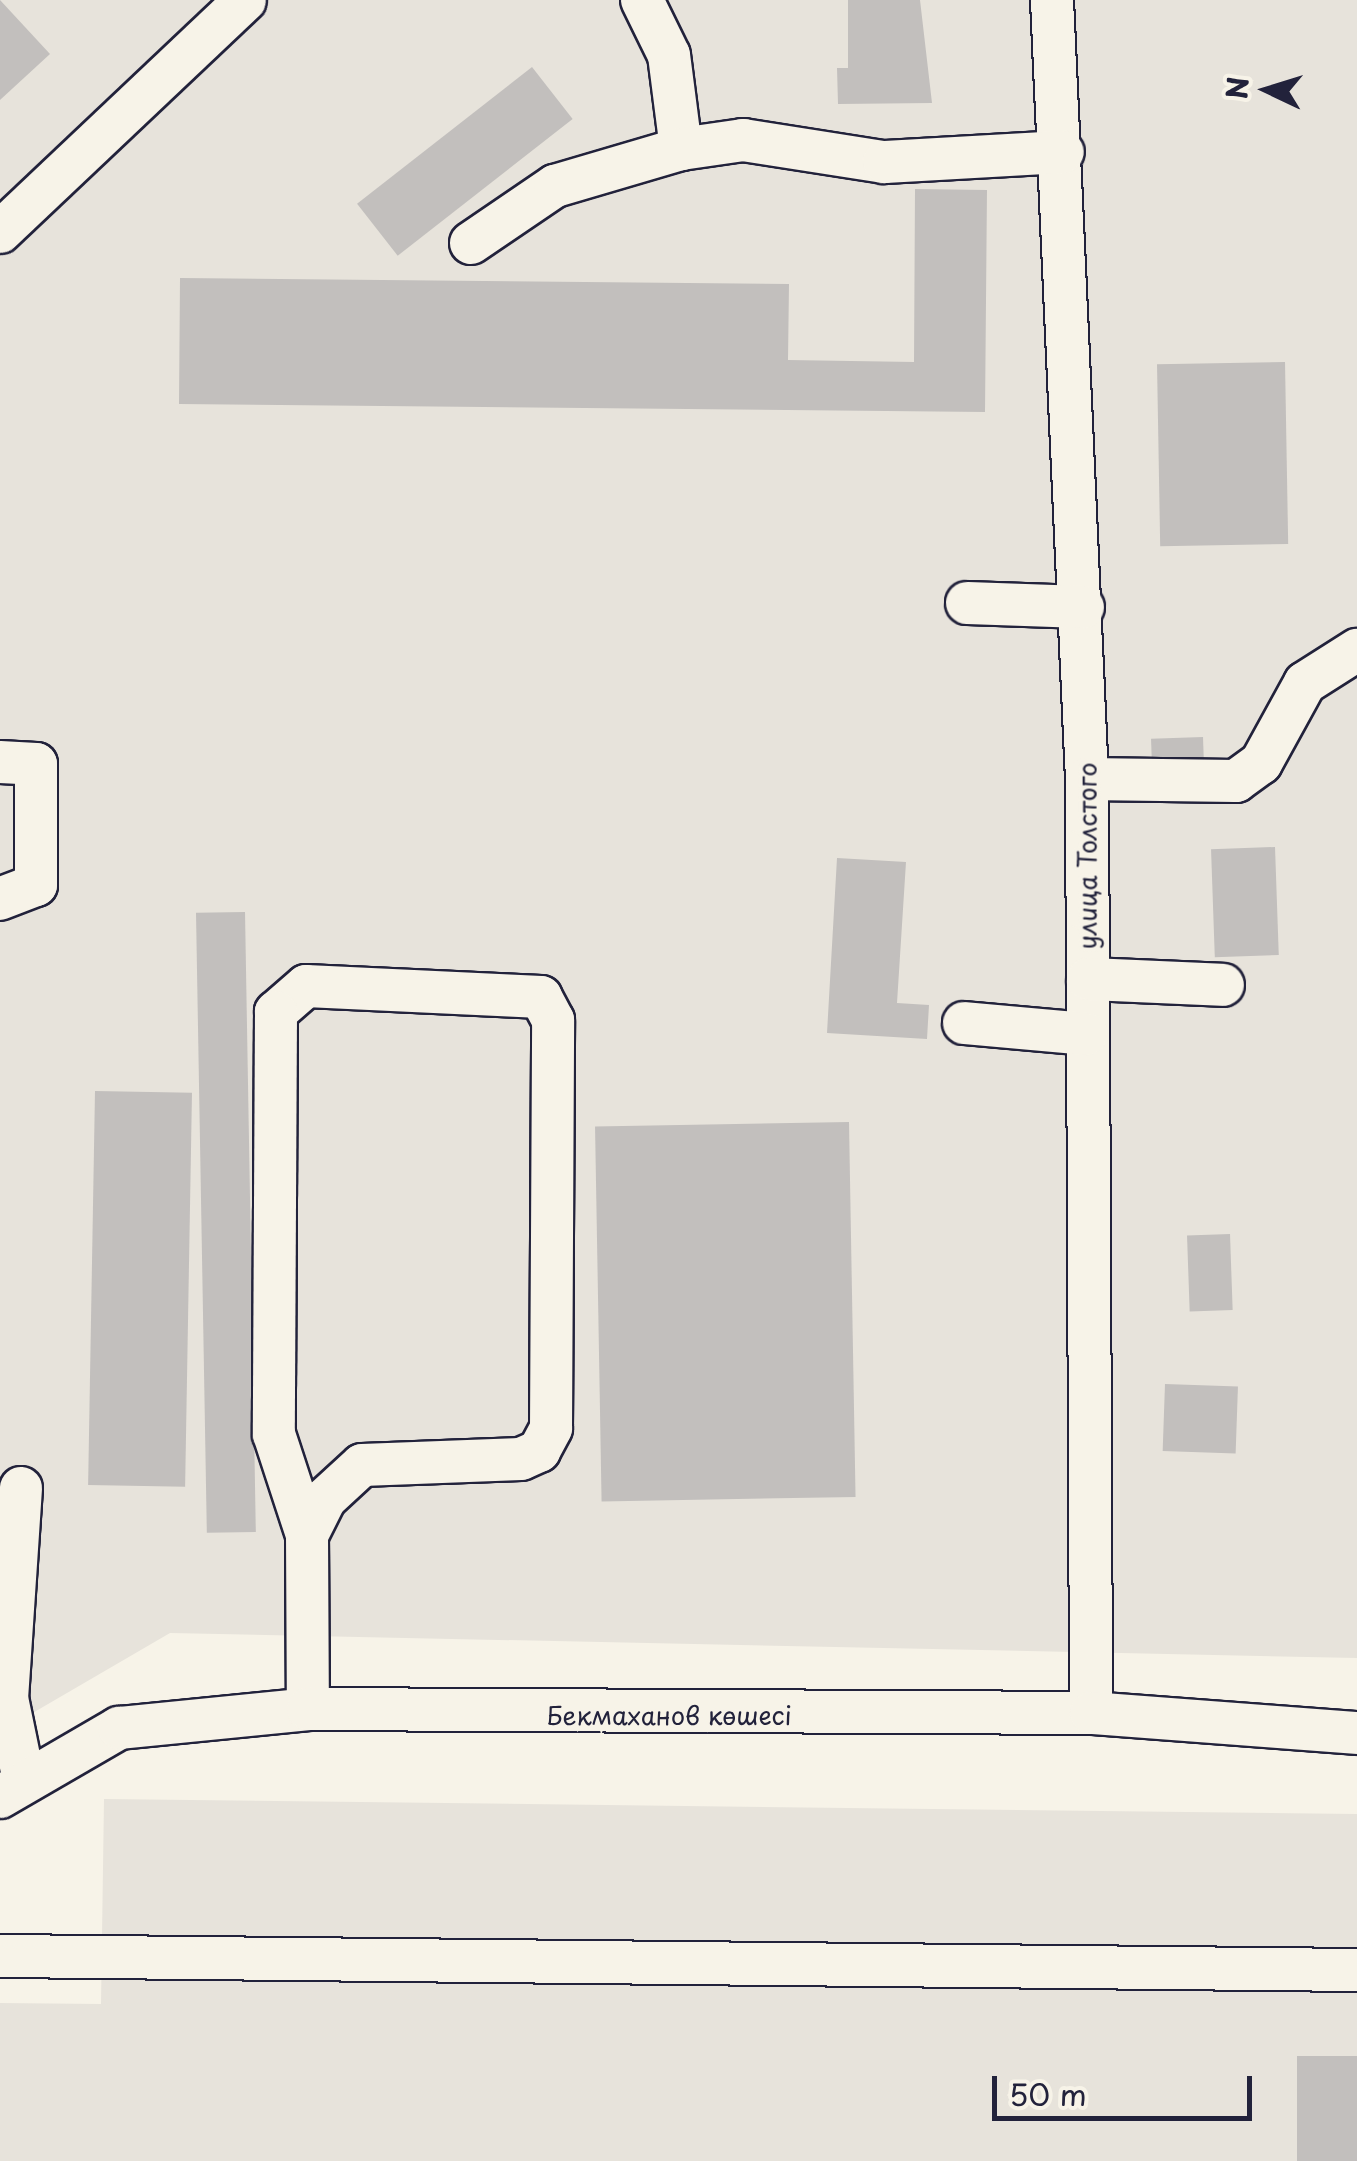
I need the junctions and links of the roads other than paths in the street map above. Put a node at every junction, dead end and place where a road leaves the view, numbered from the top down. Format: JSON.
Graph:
{"nodes":[{"id":1,"x":246,"y":0,"type":"edge"},
{"id":2,"x":642,"y":0,"type":"edge"},
{"id":3,"x":1052,"y":0,"type":"edge"},
{"id":4,"x":681,"y":149,"type":"junction"},
{"id":5,"x":1063,"y":152,"type":"junction"},
{"id":6,"x":0,"y":232,"type":"edge"},
{"id":7,"x":471,"y":244,"type":"dead end"},
{"id":8,"x":967,"y":603,"type":"dead end"},
{"id":9,"x":1083,"y":606,"type":"junction"},
{"id":10,"x":1357,"y":650,"type":"edge"},
{"id":11,"x":0,"y":762,"type":"edge"},
{"id":12,"x":1088,"y":779,"type":"junction"},
{"id":13,"x":0,"y":899,"type":"edge"},
{"id":14,"x":1088,"y":979,"type":"junction"},
{"id":15,"x":1223,"y":986,"type":"dead end"},
{"id":16,"x":964,"y":1023,"type":"dead end"},
{"id":17,"x":1087,"y":1034,"type":"junction"},
{"id":18,"x":21,"y":1488,"type":"dead end"},
{"id":19,"x":307,"y":1535,"type":"junction"},
{"id":20,"x":308,"y":1709,"type":"junction"},
{"id":21,"x":1091,"y":1713,"type":"junction"},
{"id":22,"x":1357,"y":1732,"type":"edge"},
{"id":23,"x":12,"y":1787,"type":"edge"},
{"id":24,"x":0,"y":1956,"type":"edge"},
{"id":25,"x":1357,"y":1970,"type":"edge"}],
"edges":[{"from":1,"to":6,"type":"street"},
{"from":2,"to":4,"type":"street"},
{"from":3,"to":5,"type":"street","name":"улица Толстого"},
{"from":4,"to":5,"type":"street"},
{"from":4,"to":7,"type":"street"},
{"from":5,"to":9,"type":"street","name":"улица Толстого"},
{"from":8,"to":9,"type":"street"},
{"from":9,"to":12,"type":"street","name":"улица Толстого"},
{"from":10,"to":12,"type":"street"},
{"from":11,"to":13,"type":"street"},
{"from":12,"to":14,"type":"street","name":"улица Толстого"},
{"from":14,"to":15,"type":"street"},
{"from":14,"to":17,"type":"street","name":"улица Толстого"},
{"from":16,"to":17,"type":"street"},
{"from":17,"to":21,"type":"street","name":"улица Толстого"},
{"from":18,"to":23,"type":"street"},
{"from":19,"to":19,"type":"street"},
{"from":19,"to":20,"type":"street"},
{"from":20,"to":21,"type":"street","name":"Бекмаханов көшесі"},
{"from":20,"to":23,"type":"street","name":"Бекмаханов көшесі"},
{"from":21,"to":22,"type":"street","name":"Бекмаханов көшесі"},
{"from":24,"to":25,"type":"street"}]}
